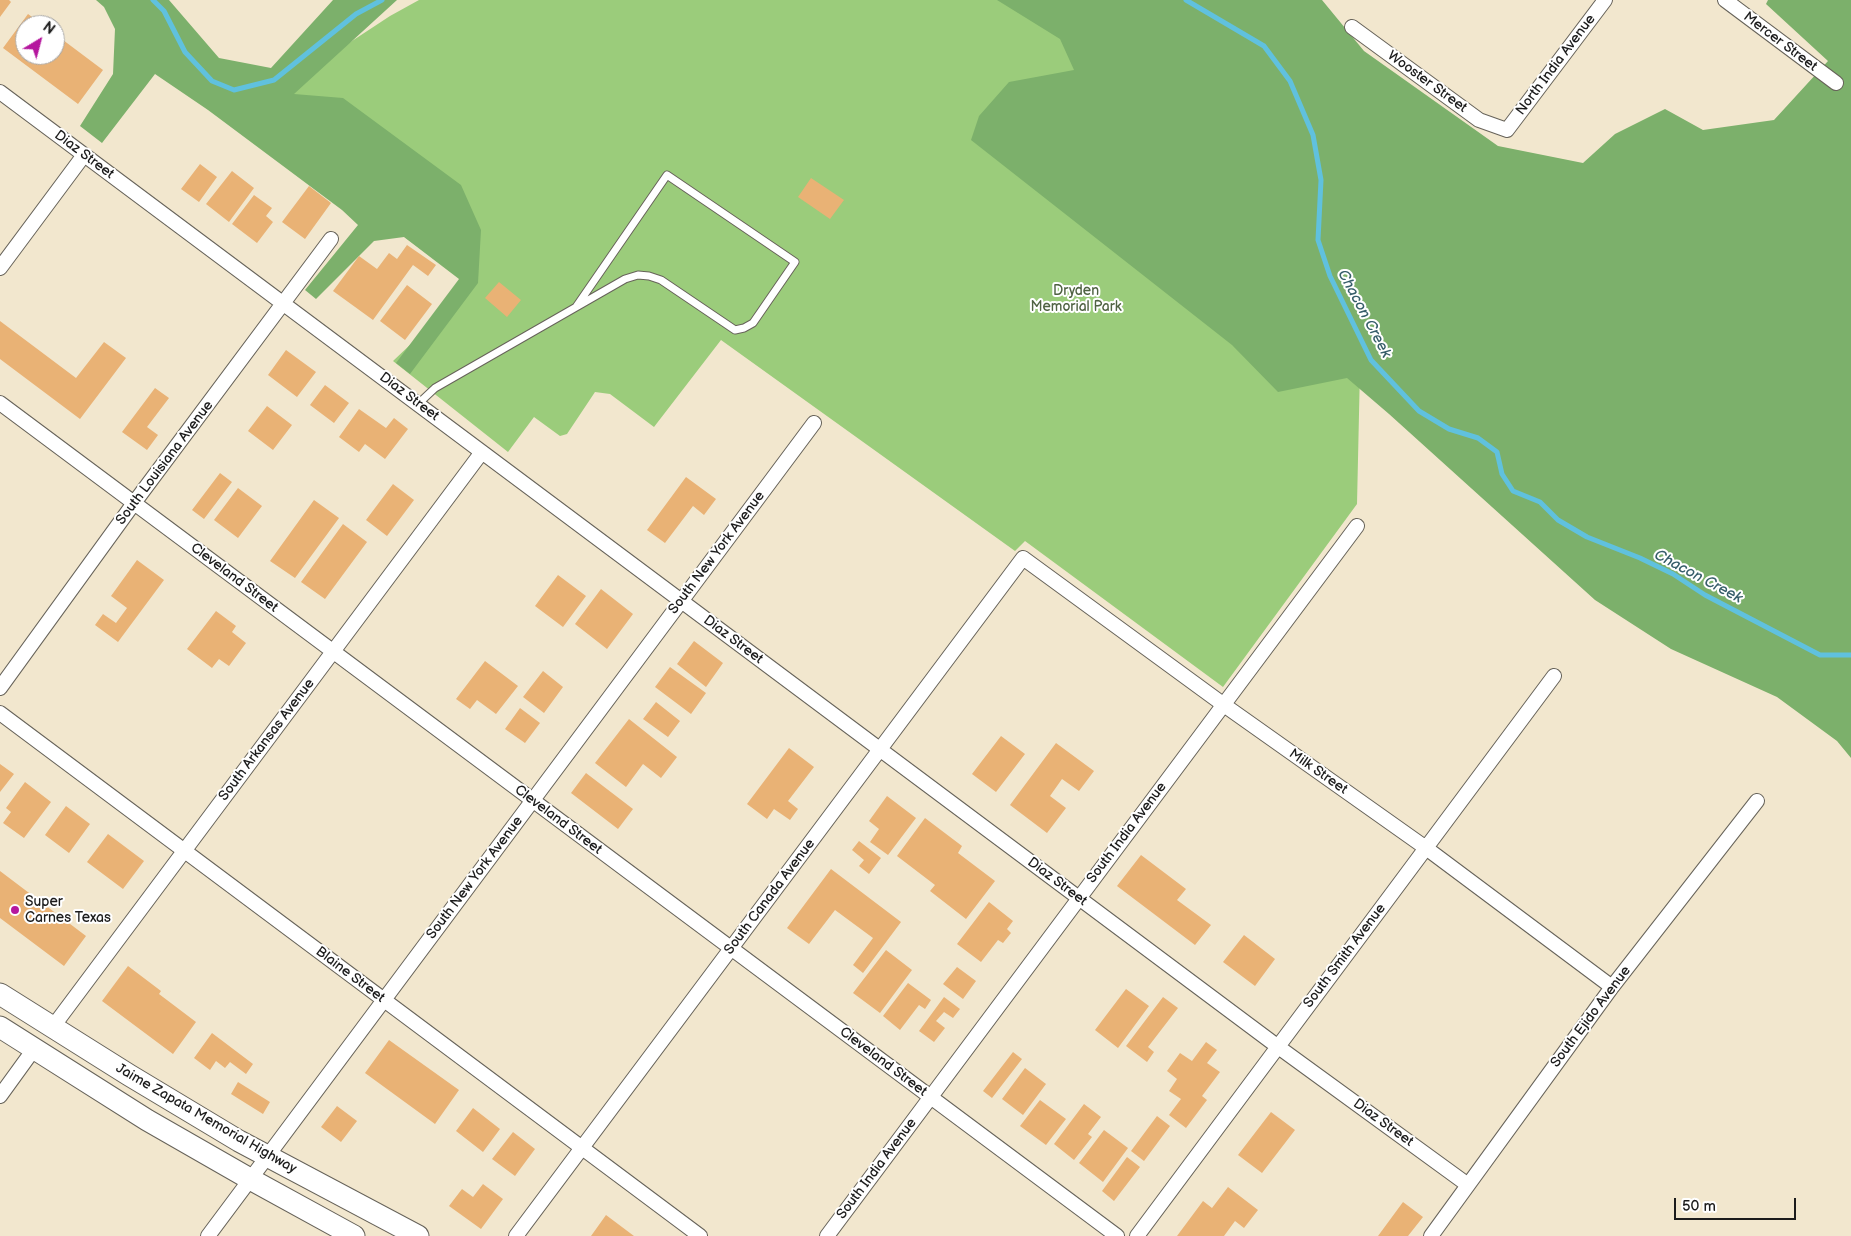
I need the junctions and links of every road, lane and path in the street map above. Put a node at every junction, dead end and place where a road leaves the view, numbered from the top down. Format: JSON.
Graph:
{"nodes":[{"id":1,"x":1605,"y":0,"type":"edge"},
{"id":2,"x":1725,"y":0,"type":"edge"},
{"id":3,"x":1352,"y":27,"type":"dead end"},
{"id":4,"x":1836,"y":83,"type":"dead end"},
{"id":5,"x":0,"y":92,"type":"edge"},
{"id":6,"x":1507,"y":130,"type":"joint"},
{"id":7,"x":84,"y":155,"type":"junction"},
{"id":8,"x":331,"y":239,"type":"dead end"},
{"id":9,"x":0,"y":268,"type":"edge"},
{"id":10,"x":283,"y":304,"type":"junction"},
{"id":11,"x":576,"y":306,"type":"junction"},
{"id":12,"x":0,"y":403,"type":"edge"},
{"id":13,"x":418,"y":404,"type":"junction"},
{"id":14,"x":814,"y":424,"type":"dead end"},
{"id":15,"x":482,"y":452,"type":"junction"},
{"id":16,"x":134,"y":503,"type":"junction"},
{"id":17,"x":1357,"y":526,"type":"dead end"},
{"id":18,"x":1023,"y":558,"type":"joint"},
{"id":19,"x":681,"y":601,"type":"junction"},
{"id":20,"x":333,"y":652,"type":"junction"},
{"id":21,"x":1554,"y":676,"type":"dead end"},
{"id":22,"x":0,"y":688,"type":"edge"},
{"id":23,"x":1224,"y":705,"type":"junction"},
{"id":24,"x":0,"y":713,"type":"edge"},
{"id":25,"x":879,"y":749,"type":"junction"},
{"id":26,"x":533,"y":800,"type":"junction"},
{"id":27,"x":1757,"y":801,"type":"dead end"},
{"id":28,"x":1426,"y":848,"type":"junction"},
{"id":29,"x":185,"y":850,"type":"junction"},
{"id":30,"x":1078,"y":898,"type":"junction"},
{"id":31,"x":732,"y":949,"type":"junction"},
{"id":32,"x":1612,"y":987,"type":"junction"},
{"id":33,"x":0,"y":994,"type":"edge"},
{"id":34,"x":383,"y":1000,"type":"junction"},
{"id":35,"x":0,"y":1008,"type":"edge"},
{"id":36,"x":0,"y":1027,"type":"edge"},
{"id":37,"x":52,"y":1028,"type":"junction"},
{"id":38,"x":1277,"y":1046,"type":"junction"},
{"id":39,"x":34,"y":1049,"type":"junction"},
{"id":40,"x":0,"y":1096,"type":"edge"},
{"id":41,"x":931,"y":1098,"type":"junction"},
{"id":42,"x":582,"y":1147,"type":"junction"},
{"id":43,"x":268,"y":1156,"type":"junction"},
{"id":44,"x":250,"y":1180,"type":"junction"},
{"id":45,"x":1468,"y":1185,"type":"junction"},
{"id":46,"x":208,"y":1236,"type":"edge"},
{"id":47,"x":354,"y":1236,"type":"edge"},
{"id":48,"x":418,"y":1236,"type":"edge"},
{"id":49,"x":516,"y":1236,"type":"edge"},
{"id":50,"x":700,"y":1236,"type":"edge"},
{"id":51,"x":827,"y":1236,"type":"edge"},
{"id":52,"x":1117,"y":1236,"type":"edge"},
{"id":53,"x":1137,"y":1236,"type":"edge"},
{"id":54,"x":1431,"y":1236,"type":"edge"}],
"edges":[{"from":1,"to":6,"type":"street","name":"North India Avenue"},
{"from":2,"to":4,"type":"street","name":"Mercer Street"},
{"from":3,"to":6,"type":"street","name":"Wooster Street"},
{"from":5,"to":7,"type":"street","name":"Diaz Street"},
{"from":7,"to":9,"type":"street"},
{"from":7,"to":10,"type":"street","name":"Diaz Street"},
{"from":8,"to":10,"type":"street","name":"South Louisiana Avenue"},
{"from":10,"to":13,"type":"street","name":"Diaz Street"},
{"from":10,"to":16,"type":"street","name":"South Louisiana Avenue"},
{"from":11,"to":11,"type":"lane"},
{"from":11,"to":13,"type":"lane"},
{"from":12,"to":16,"type":"street","name":"Cleveland Street"},
{"from":13,"to":15,"type":"street","name":"Diaz Street"},
{"from":14,"to":19,"type":"street","name":"South New York Avenue"},
{"from":15,"to":19,"type":"street","name":"Diaz Street"},
{"from":15,"to":20,"type":"street","name":"South Arkansas Avenue"},
{"from":16,"to":20,"type":"street","name":"Cleveland Street"},
{"from":16,"to":22,"type":"street","name":"South Louisiana Avenue"},
{"from":17,"to":23,"type":"street","name":"South India Avenue"},
{"from":18,"to":23,"type":"street","name":"Milk Street"},
{"from":18,"to":25,"type":"street","name":"South Canada Avenue"},
{"from":19,"to":25,"type":"street","name":"Diaz Street"},
{"from":19,"to":26,"type":"street","name":"South New York Avenue"},
{"from":20,"to":26,"type":"street","name":"Cleveland Street"},
{"from":20,"to":29,"type":"street","name":"South Arkansas Avenue"},
{"from":21,"to":28,"type":"street","name":"South Smith Avenue"},
{"from":23,"to":28,"type":"street","name":"Milk Street"},
{"from":23,"to":30,"type":"street","name":"South India Avenue"},
{"from":24,"to":29,"type":"street","name":"Blaine Street"},
{"from":25,"to":30,"type":"street","name":"Diaz Street"},
{"from":25,"to":31,"type":"street","name":"South Canada Avenue"},
{"from":26,"to":31,"type":"street","name":"Cleveland Street"},
{"from":26,"to":34,"type":"street","name":"South New York Avenue"},
{"from":27,"to":32,"type":"street","name":"South Ejido Avenue"},
{"from":28,"to":32,"type":"street","name":"Milk Street"},
{"from":28,"to":38,"type":"street","name":"South Smith Avenue"},
{"from":29,"to":34,"type":"street","name":"Blaine Street"},
{"from":29,"to":37,"type":"street","name":"South Arkansas Avenue"},
{"from":30,"to":38,"type":"street","name":"Diaz Street"},
{"from":30,"to":41,"type":"street","name":"South India Avenue"},
{"from":31,"to":41,"type":"street","name":"Cleveland Street"},
{"from":31,"to":42,"type":"street","name":"South Canada Avenue"},
{"from":32,"to":45,"type":"street","name":"South Ejido Avenue"},
{"from":33,"to":37,"type":"main road","name":"Jaime Zapata Memorial Highway"},
{"from":34,"to":42,"type":"street","name":"Blaine Street"},
{"from":34,"to":43,"type":"street","name":"South New York Avenue"},
{"from":35,"to":37,"type":"main road"},
{"from":36,"to":39,"type":"main road","name":"Jaime Zapata Memorial Highway"},
{"from":37,"to":43,"type":"main road","name":"Jaime Zapata Memorial Highway"},
{"from":38,"to":45,"type":"street","name":"Diaz Street"},
{"from":38,"to":53,"type":"street","name":"South Smith Avenue"},
{"from":39,"to":40,"type":"street"},
{"from":39,"to":44,"type":"main road","name":"Jaime Zapata Memorial Highway"},
{"from":41,"to":51,"type":"street","name":"South India Avenue"},
{"from":41,"to":52,"type":"street","name":"Cleveland Street"},
{"from":42,"to":49,"type":"street","name":"South Canada Avenue"},
{"from":42,"to":50,"type":"street","name":"Blaine Street"},
{"from":43,"to":44,"type":"street","name":"South New York Avenue"},
{"from":43,"to":48,"type":"main road","name":"Jaime Zapata Memorial Highway"},
{"from":44,"to":46,"type":"street","name":"South New York Avenue"},
{"from":44,"to":47,"type":"main road","name":"Jaime Zapata Memorial Highway"},
{"from":45,"to":54,"type":"street","name":"South Ejido Avenue"}]}
